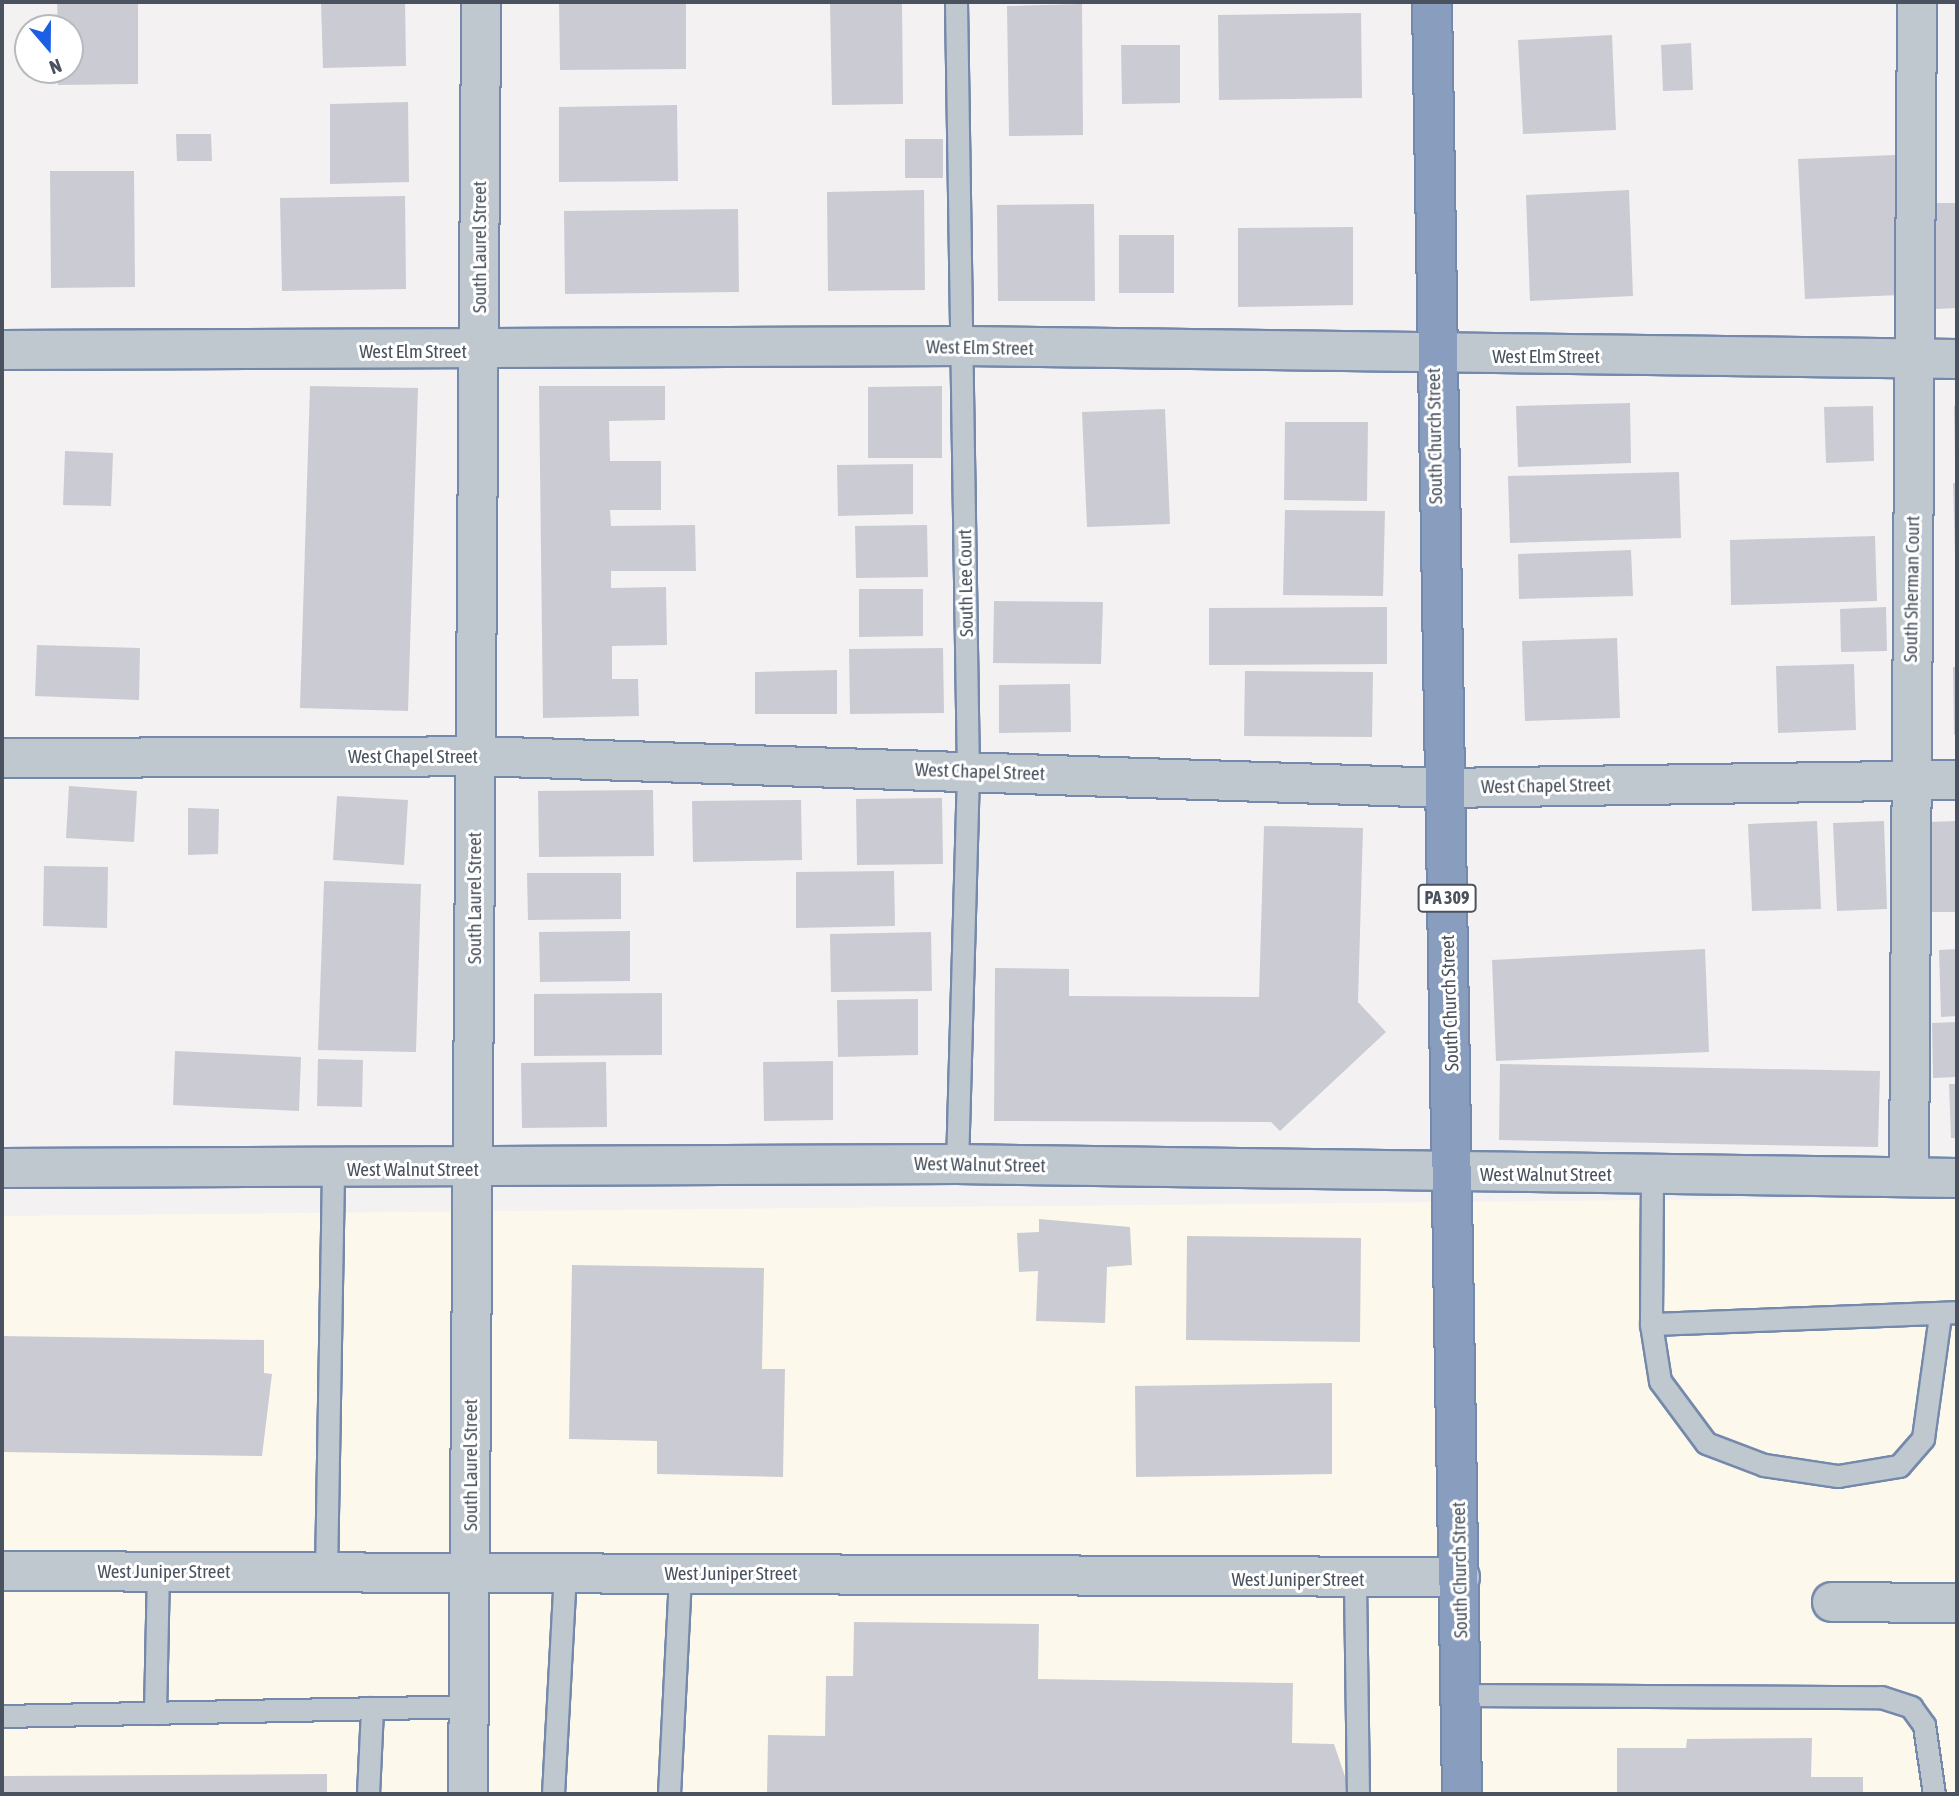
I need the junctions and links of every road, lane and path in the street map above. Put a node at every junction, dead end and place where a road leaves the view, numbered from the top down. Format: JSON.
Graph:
{"nodes":[{"id":1,"x":481,"y":2,"type":"edge"},
{"id":2,"x":956,"y":2,"type":"edge"},
{"id":3,"x":1432,"y":2,"type":"edge"},
{"id":4,"x":1917,"y":2,"type":"edge"},
{"id":5,"x":964,"y":346,"type":"junction"},
{"id":6,"x":2,"y":350,"type":"edge"},
{"id":7,"x":479,"y":352,"type":"junction"},
{"id":8,"x":1434,"y":357,"type":"junction"},
{"id":9,"x":1915,"y":358,"type":"junction"},
{"id":10,"x":1957,"y":359,"type":"edge"},
{"id":11,"x":476,"y":756,"type":"junction"},
{"id":12,"x":2,"y":758,"type":"edge"},
{"id":13,"x":968,"y":772,"type":"junction"},
{"id":14,"x":1909,"y":780,"type":"junction"},
{"id":15,"x":1957,"y":780,"type":"edge"},
{"id":16,"x":1444,"y":788,"type":"junction"},
{"id":17,"x":957,"y":1164,"type":"junction"},
{"id":18,"x":2,"y":1168,"type":"edge"},
{"id":19,"x":333,"y":1170,"type":"junction"},
{"id":20,"x":473,"y":1170,"type":"junction"},
{"id":21,"x":1455,"y":1174,"type":"junction"},
{"id":22,"x":1652,"y":1176,"type":"junction"},
{"id":23,"x":1909,"y":1177,"type":"junction"},
{"id":24,"x":1957,"y":1178,"type":"edge"},
{"id":25,"x":1949,"y":1314,"type":"edge"},
{"id":26,"x":1651,"y":1324,"type":"junction"},
{"id":27,"x":2,"y":1571,"type":"edge"},
{"id":28,"x":158,"y":1572,"type":"junction"},
{"id":29,"x":326,"y":1573,"type":"junction"},
{"id":30,"x":470,"y":1573,"type":"junction"},
{"id":31,"x":565,"y":1574,"type":"junction"},
{"id":32,"x":680,"y":1574,"type":"junction"},
{"id":33,"x":1460,"y":1577,"type":"junction"},
{"id":34,"x":1355,"y":1581,"type":"junction"},
{"id":35,"x":1832,"y":1602,"type":"dead end"},
{"id":36,"x":1957,"y":1603,"type":"edge"},
{"id":37,"x":1461,"y":1695,"type":"junction"},
{"id":38,"x":469,"y":1706,"type":"junction"},
{"id":39,"x":372,"y":1708,"type":"junction"},
{"id":40,"x":155,"y":1713,"type":"junction"},
{"id":41,"x":2,"y":1716,"type":"edge"},
{"id":42,"x":368,"y":1794,"type":"edge"},
{"id":43,"x":468,"y":1794,"type":"edge"},
{"id":44,"x":553,"y":1794,"type":"edge"},
{"id":45,"x":669,"y":1794,"type":"edge"},
{"id":46,"x":1357,"y":1794,"type":"edge"},
{"id":47,"x":1462,"y":1794,"type":"edge"},
{"id":48,"x":1934,"y":1794,"type":"edge"}],
"edges":[{"from":1,"to":7,"type":"street","name":"South Laurel Street"},
{"from":2,"to":5,"type":"lane","name":"South Lee Court"},
{"from":3,"to":8,"type":"highway","name":"South Church Street","number":"PA 309"},
{"from":4,"to":9,"type":"street","name":"South Sherman Court"},
{"from":5,"to":7,"type":"street","name":"West Elm Street"},
{"from":5,"to":8,"type":"street","name":"West Elm Street"},
{"from":5,"to":13,"type":"lane","name":"South Lee Court"},
{"from":6,"to":7,"type":"street","name":"West Elm Street"},
{"from":7,"to":11,"type":"street","name":"South Laurel Street"},
{"from":8,"to":9,"type":"street","name":"West Elm Street"},
{"from":8,"to":16,"type":"highway","name":"South Church Street","number":"PA 309"},
{"from":9,"to":10,"type":"street","name":"West Elm Street"},
{"from":9,"to":14,"type":"street","name":"South Sherman Court"},
{"from":11,"to":12,"type":"street","name":"West Chapel Street"},
{"from":11,"to":13,"type":"street","name":"West Chapel Street"},
{"from":11,"to":20,"type":"street","name":"South Laurel Street"},
{"from":13,"to":16,"type":"street","name":"West Chapel Street"},
{"from":13,"to":17,"type":"lane","name":"South Lee Court"},
{"from":14,"to":15,"type":"street","name":"West Chapel Street"},
{"from":14,"to":16,"type":"street","name":"West Chapel Street"},
{"from":14,"to":23,"type":"street","name":"South Sherman Court"},
{"from":16,"to":21,"type":"highway","name":"South Church Street","number":"PA 309"},
{"from":17,"to":20,"type":"street","name":"West Walnut Street"},
{"from":17,"to":21,"type":"street","name":"West Walnut Street"},
{"from":18,"to":19,"type":"street","name":"West Walnut Street"},
{"from":19,"to":20,"type":"street","name":"West Walnut Street"},
{"from":19,"to":29,"type":"lane"},
{"from":20,"to":30,"type":"street","name":"South Laurel Street"},
{"from":21,"to":22,"type":"street","name":"West Walnut Street"},
{"from":21,"to":33,"type":"highway","name":"South Church Street","number":"PA 309"},
{"from":22,"to":23,"type":"street","name":"West Walnut Street"},
{"from":22,"to":26,"type":"lane"},
{"from":23,"to":24,"type":"street","name":"West Walnut Street"},
{"from":25,"to":26,"type":"lane"},
{"from":25,"to":26,"type":"lane"},
{"from":27,"to":28,"type":"street","name":"West Juniper Street"},
{"from":28,"to":29,"type":"street","name":"West Juniper Street"},
{"from":28,"to":40,"type":"lane"},
{"from":29,"to":30,"type":"street","name":"West Juniper Street"},
{"from":30,"to":31,"type":"street","name":"West Juniper Street"},
{"from":30,"to":38,"type":"street","name":"South Laurel Street"},
{"from":31,"to":32,"type":"street","name":"West Juniper Street"},
{"from":31,"to":44,"type":"lane"},
{"from":32,"to":34,"type":"street","name":"West Juniper Street"},
{"from":32,"to":45,"type":"lane"},
{"from":33,"to":34,"type":"street","name":"West Juniper Street"},
{"from":33,"to":37,"type":"highway","name":"South Church Street","number":"PA 309"},
{"from":34,"to":46,"type":"lane"},
{"from":35,"to":36,"type":"street"},
{"from":37,"to":47,"type":"highway","name":"South Church Street","number":"PA 309"},
{"from":37,"to":48,"type":"lane"},
{"from":38,"to":39,"type":"lane"},
{"from":38,"to":43,"type":"street","name":"South Laurel Street"},
{"from":39,"to":40,"type":"lane"},
{"from":39,"to":42,"type":"lane"},
{"from":40,"to":41,"type":"lane"}]}
